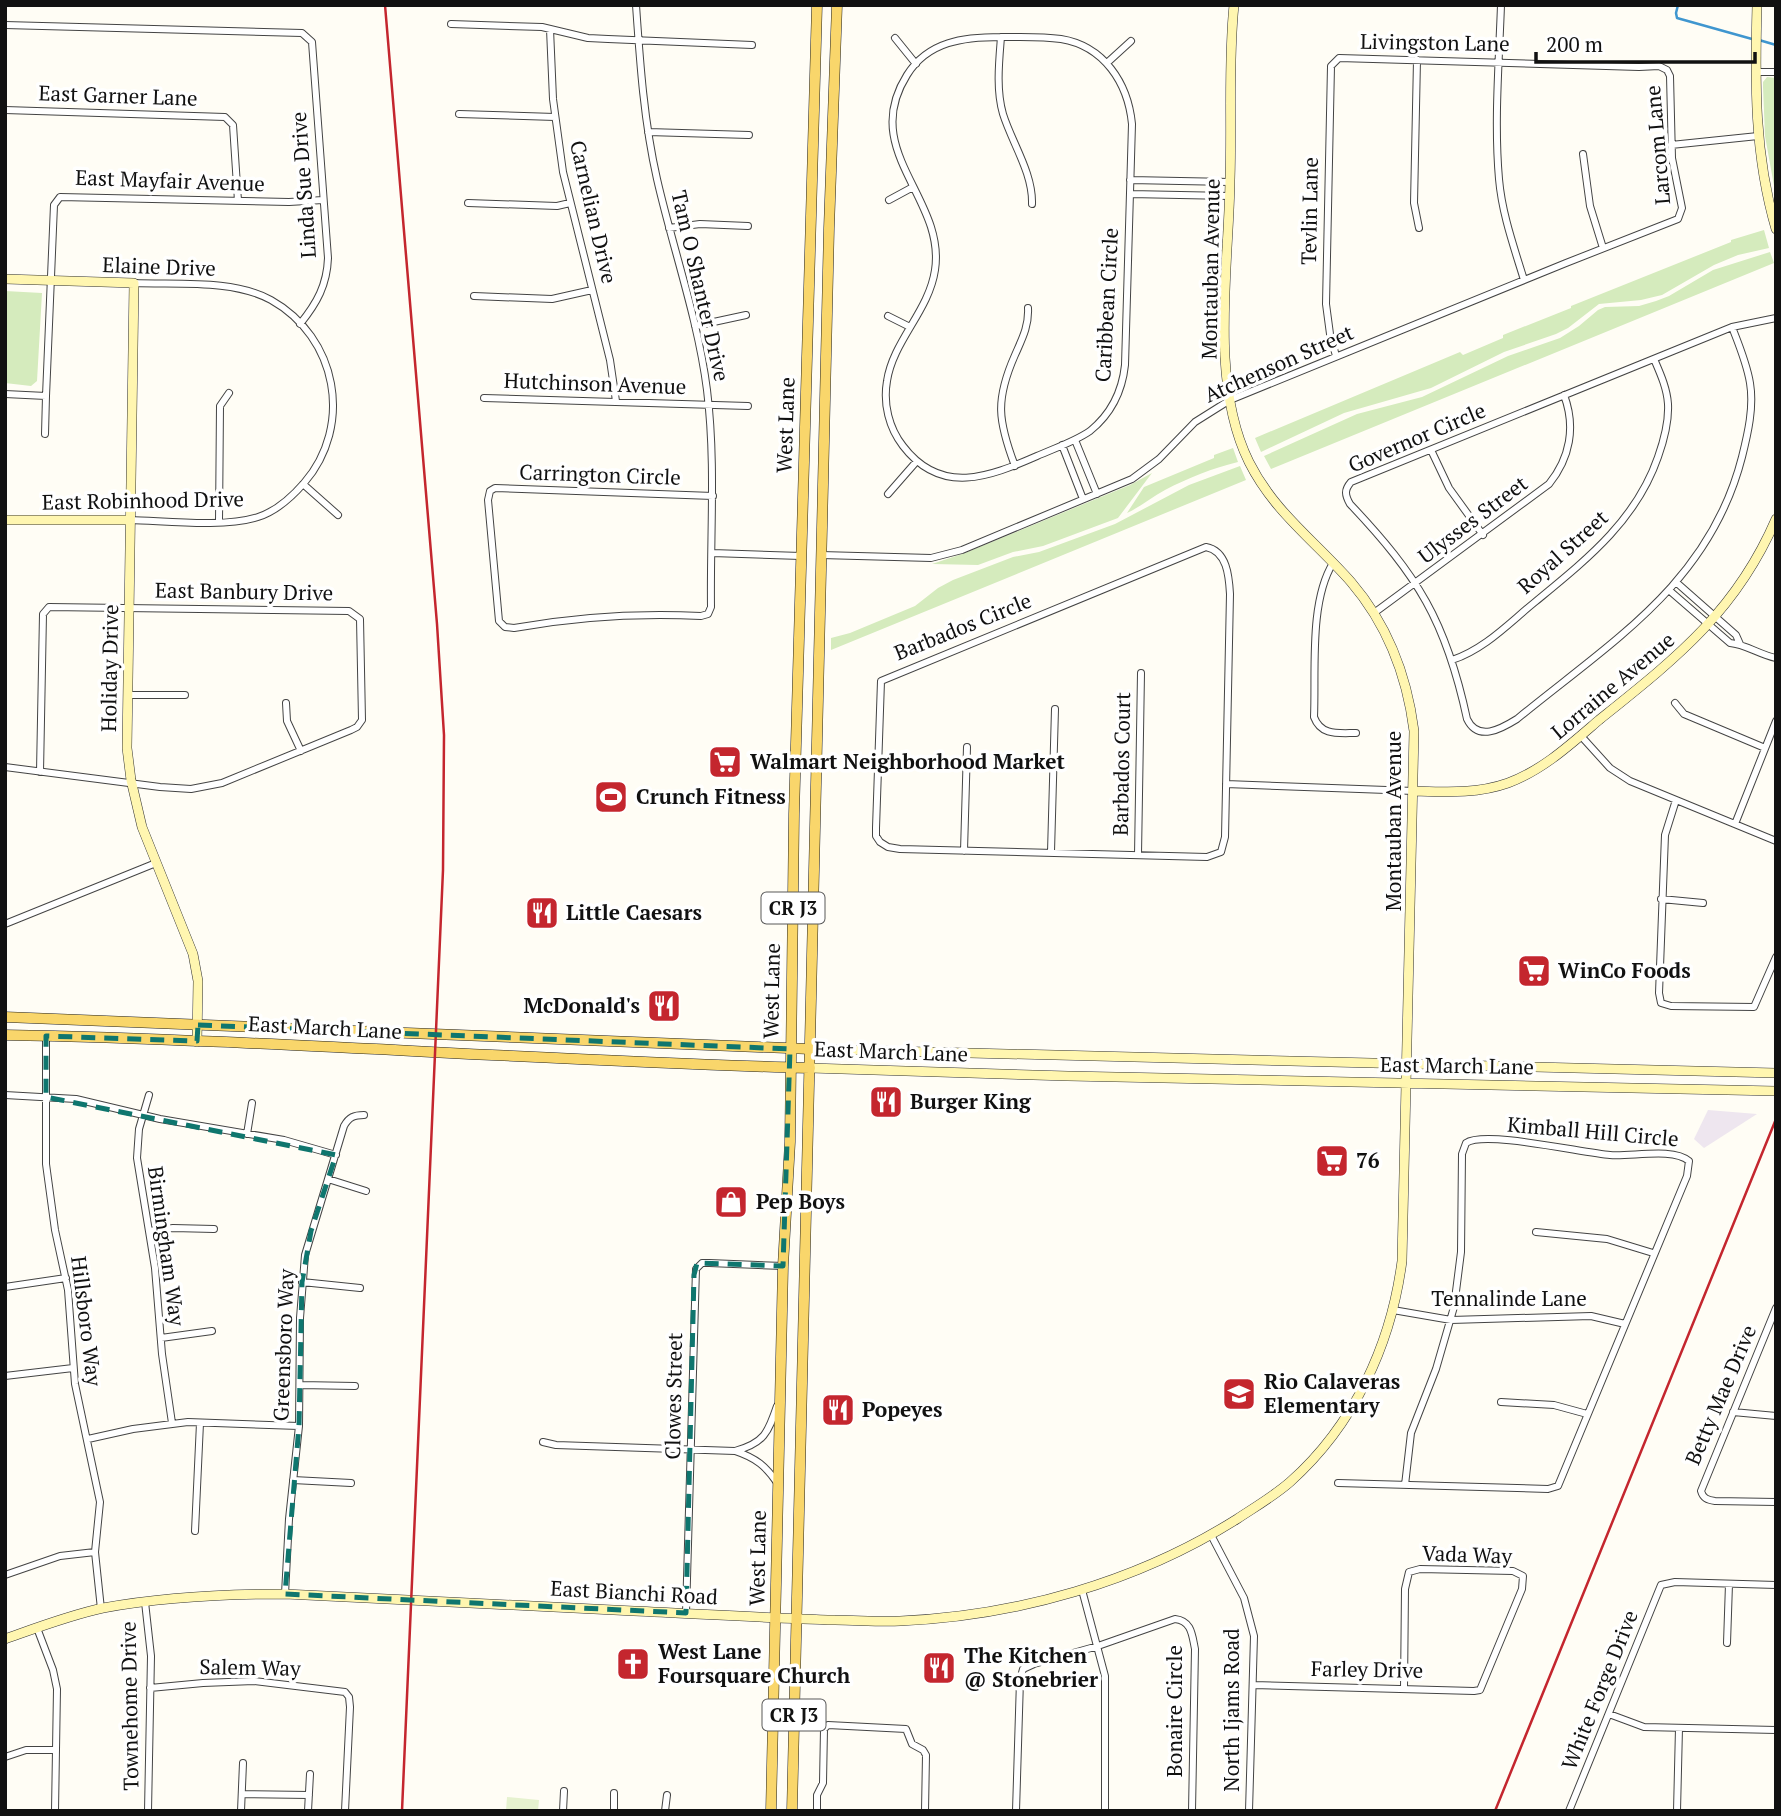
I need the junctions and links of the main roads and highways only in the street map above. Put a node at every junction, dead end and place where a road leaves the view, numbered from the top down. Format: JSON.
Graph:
{"nodes":[{"id":1,"x":817,"y":5,"type":"edge"},
{"id":2,"x":836,"y":5,"type":"edge"},
{"id":3,"x":5,"y":1017,"type":"edge"},
{"id":4,"x":5,"y":1035,"type":"edge"},
{"id":5,"x":790,"y":1048,"type":"junction"},
{"id":6,"x":811,"y":1049,"type":"junction"},
{"id":7,"x":790,"y":1068,"type":"junction"},
{"id":8,"x":810,"y":1068,"type":"junction"},
{"id":9,"x":771,"y":1811,"type":"edge"},
{"id":10,"x":792,"y":1811,"type":"edge"}],
"edges":[{"from":1,"to":5,"type":"main road","name":"West Lane","number":"CR J3"},
{"from":2,"to":6,"type":"main road","name":"West Lane","number":"CR J3"},
{"from":3,"to":5,"type":"main road","name":"East March Lane"},
{"from":4,"to":7,"type":"main road","name":"East March Lane"},
{"from":5,"to":6,"type":"main road","name":"East March Lane"},
{"from":5,"to":7,"type":"main road","name":"West Lane","number":"CR J3"},
{"from":6,"to":8,"type":"main road","name":"West Lane","number":"CR J3"},
{"from":7,"to":8,"type":"main road","name":"East March Lane"},
{"from":7,"to":9,"type":"main road","name":"West Lane","number":"CR J3"},
{"from":8,"to":10,"type":"main road","name":"West Lane","number":"CR J3"}]}
